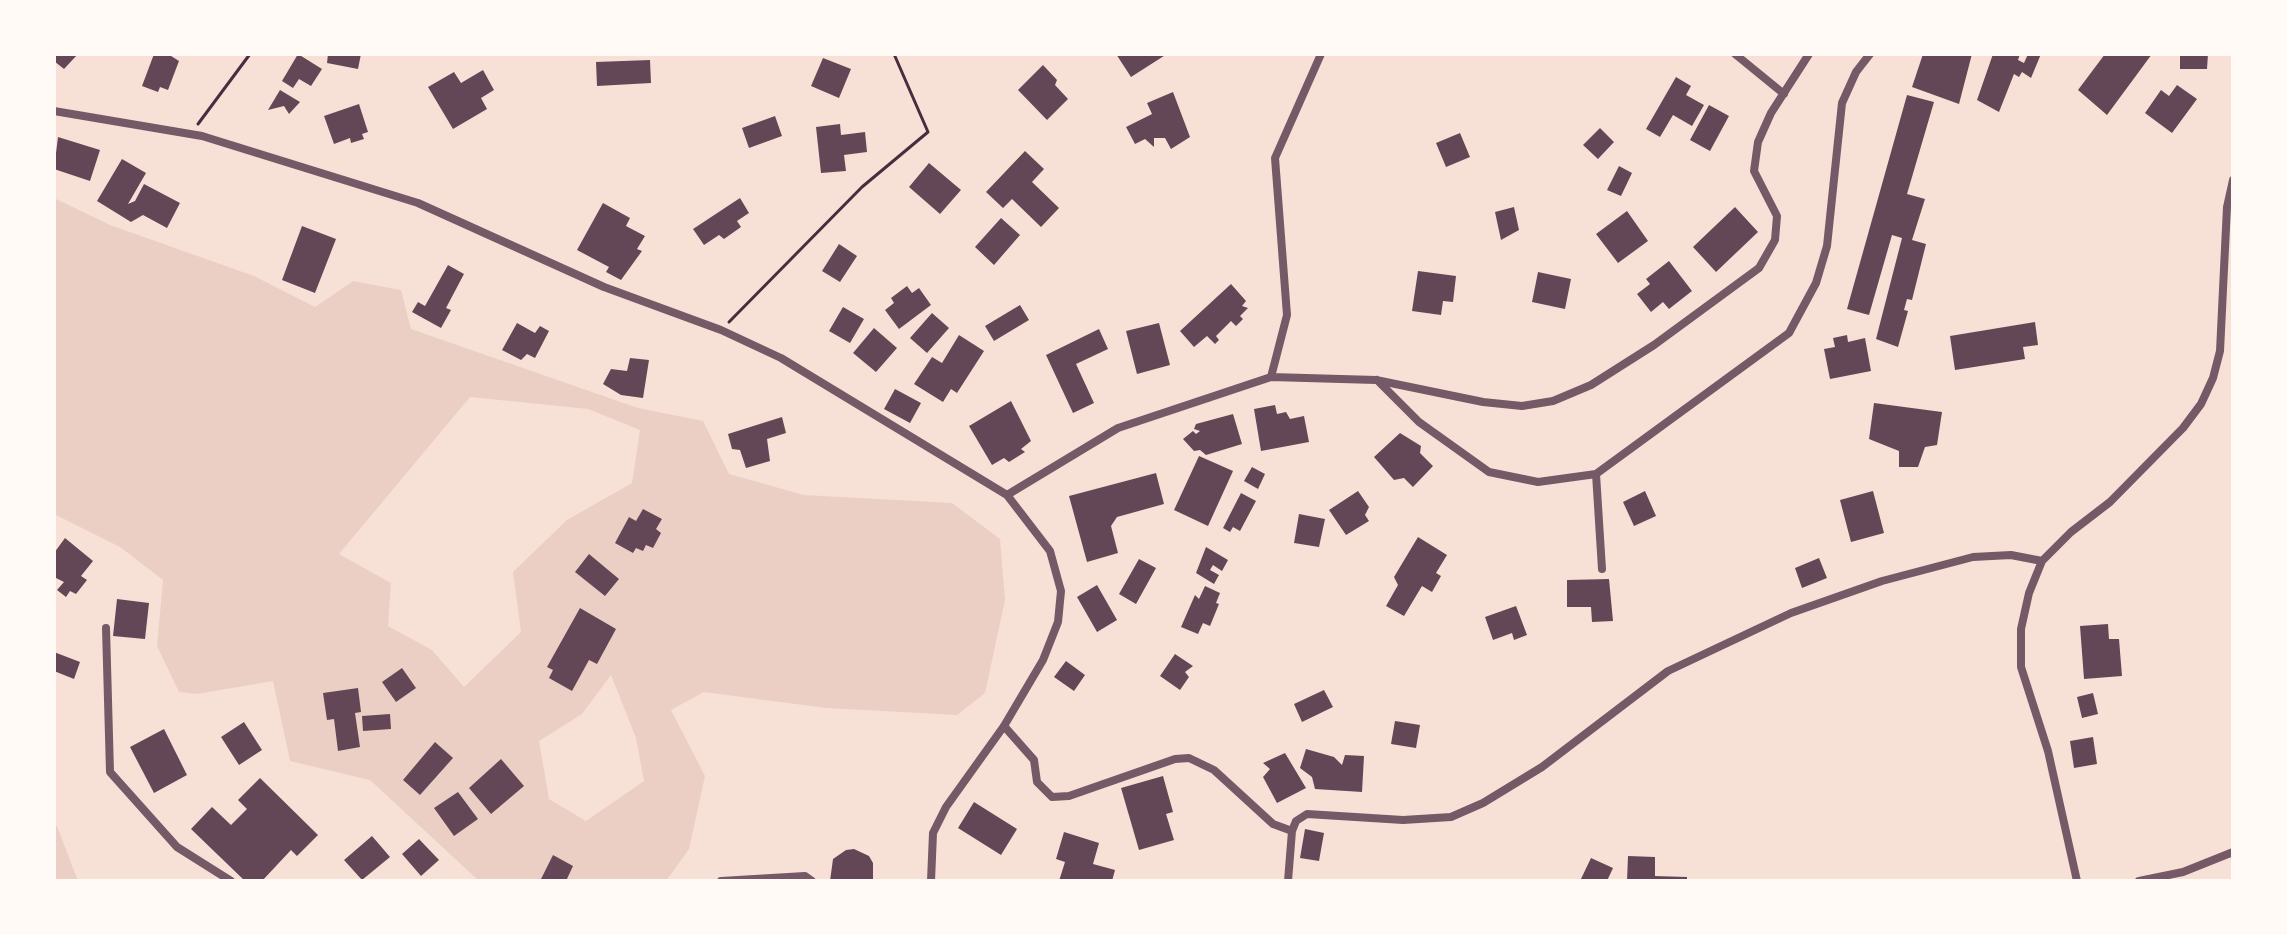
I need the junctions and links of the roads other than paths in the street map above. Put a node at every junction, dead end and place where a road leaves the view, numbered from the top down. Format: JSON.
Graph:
{"nodes":[{"id":1,"x":1321,"y":54,"type":"edge"},
{"id":2,"x":1735,"y":54,"type":"edge"},
{"id":3,"x":1799,"y":54,"type":"edge"},
{"id":4,"x":1809,"y":54,"type":"edge"},
{"id":5,"x":1870,"y":54,"type":"edge"},
{"id":6,"x":1802,"y":68,"type":"junction"},
{"id":7,"x":1784,"y":94,"type":"junction"},
{"id":8,"x":54,"y":111,"type":"edge"},
{"id":9,"x":2233,"y":180,"type":"edge"},
{"id":10,"x":1271,"y":377,"type":"junction"},
{"id":11,"x":1376,"y":380,"type":"junction"},
{"id":12,"x":1596,"y":474,"type":"junction"},
{"id":13,"x":1007,"y":495,"type":"junction"},
{"id":14,"x":2042,"y":561,"type":"junction"},
{"id":15,"x":1602,"y":569,"type":"dead end"},
{"id":16,"x":106,"y":628,"type":"dead end"},
{"id":17,"x":1004,"y":726,"type":"junction"},
{"id":18,"x":1292,"y":831,"type":"junction"},
{"id":19,"x":2233,"y":852,"type":"edge"},
{"id":20,"x":231,"y":881,"type":"edge"},
{"id":21,"x":722,"y":881,"type":"edge"},
{"id":22,"x":812,"y":881,"type":"edge"},
{"id":23,"x":931,"y":881,"type":"edge"},
{"id":24,"x":1288,"y":881,"type":"edge"},
{"id":25,"x":2077,"y":881,"type":"edge"},
{"id":26,"x":2139,"y":881,"type":"edge"}],
"edges":[{"from":1,"to":10,"type":"street"},
{"from":2,"to":7,"type":"street"},
{"from":3,"to":6,"type":"street"},
{"from":4,"to":6,"type":"street"},
{"from":5,"to":12,"type":"street"},
{"from":6,"to":7,"type":"street"},
{"from":7,"to":11,"type":"street"},
{"from":8,"to":13,"type":"street"},
{"from":9,"to":14,"type":"street"},
{"from":10,"to":11,"type":"street"},
{"from":10,"to":13,"type":"street"},
{"from":11,"to":12,"type":"street"},
{"from":12,"to":15,"type":"street"},
{"from":13,"to":17,"type":"street"},
{"from":14,"to":18,"type":"street"},
{"from":14,"to":25,"type":"street"},
{"from":16,"to":20,"type":"street"},
{"from":17,"to":18,"type":"street"},
{"from":17,"to":23,"type":"street"},
{"from":18,"to":24,"type":"street"},
{"from":19,"to":26,"type":"street"},
{"from":21,"to":22,"type":"street"}]}
